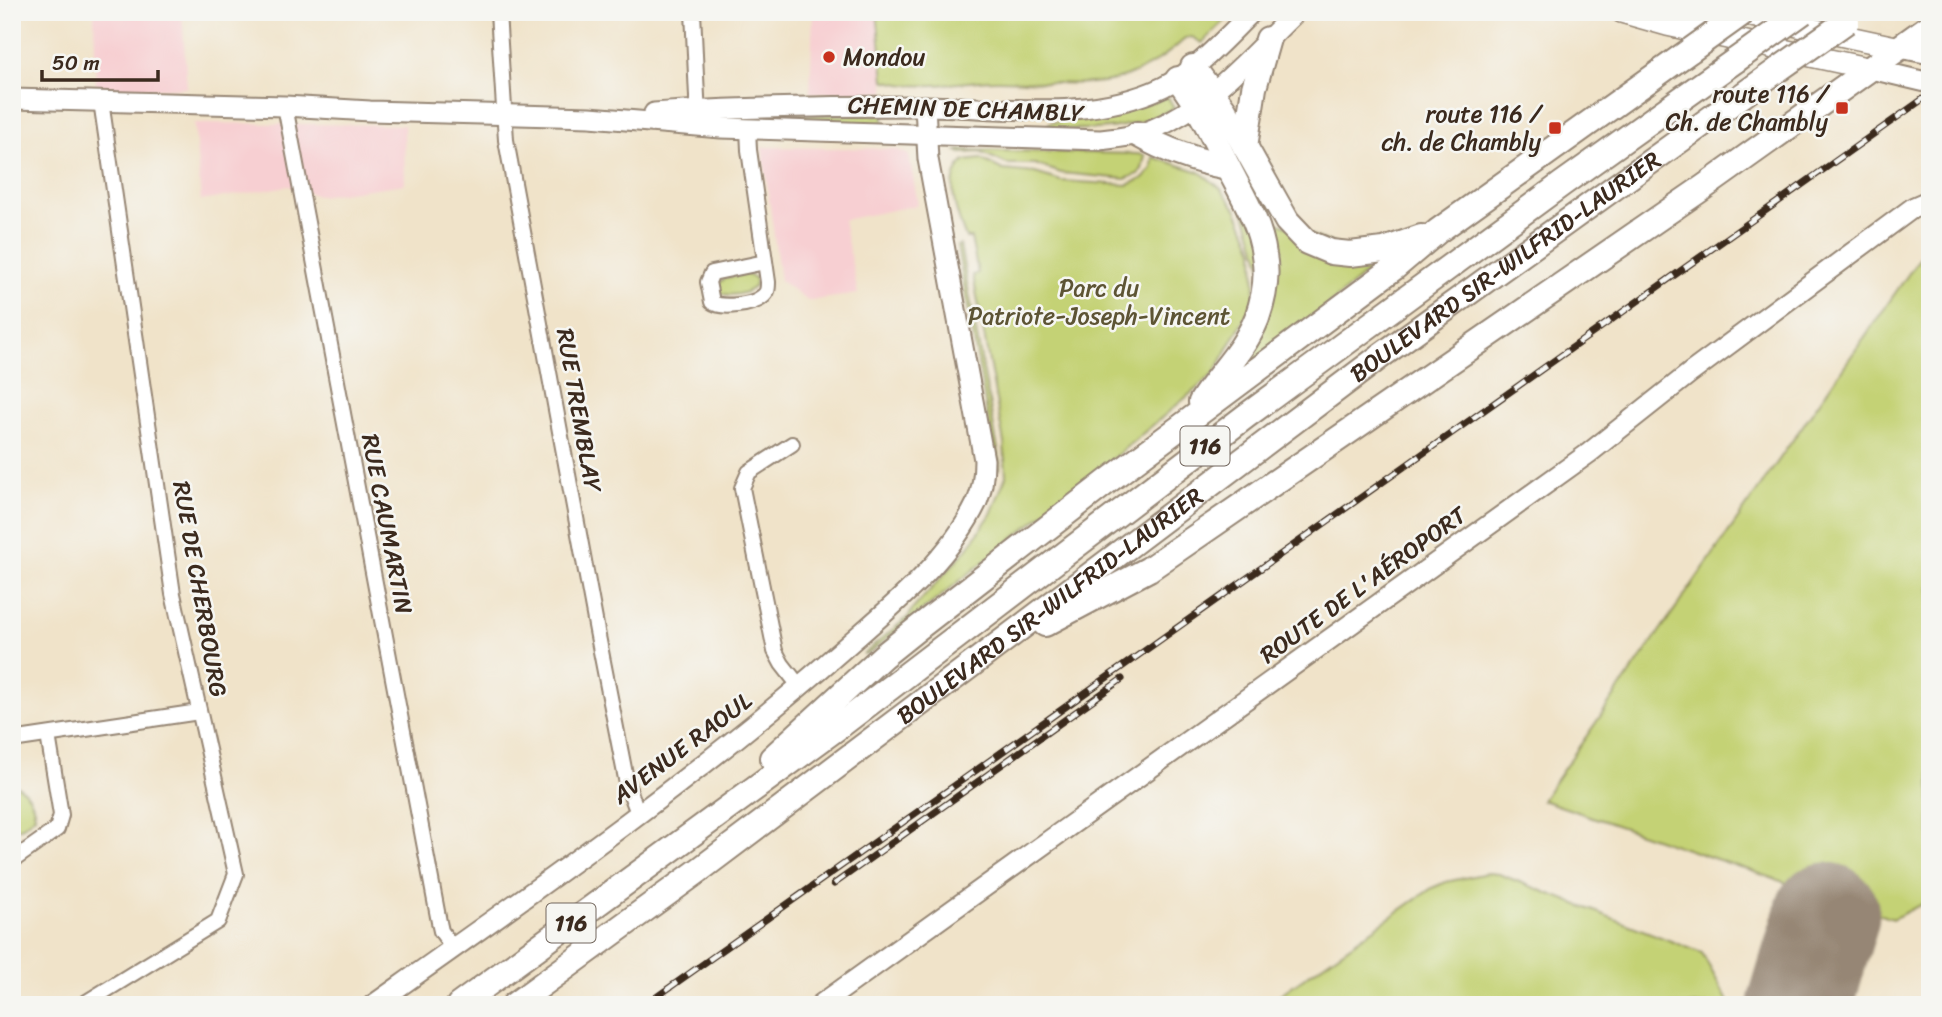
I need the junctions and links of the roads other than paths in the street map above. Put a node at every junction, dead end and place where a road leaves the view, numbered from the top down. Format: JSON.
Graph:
{"nodes":[{"id":1,"x":498,"y":12,"type":"edge"},
{"id":2,"x":692,"y":12,"type":"edge"},
{"id":3,"x":1252,"y":12,"type":"edge"},
{"id":4,"x":1296,"y":12,"type":"edge"},
{"id":5,"x":1621,"y":12,"type":"edge"},
{"id":6,"x":1733,"y":12,"type":"edge"},
{"id":7,"x":1744,"y":12,"type":"edge"},
{"id":8,"x":1803,"y":12,"type":"edge"},
{"id":9,"x":1853,"y":16,"type":"edge"},
{"id":10,"x":1930,"y":26,"type":"edge"},
{"id":11,"x":1268,"y":39,"type":"junction"},
{"id":12,"x":1900,"y":48,"type":"junction"},
{"id":13,"x":1930,"y":54,"type":"edge"},
{"id":14,"x":1871,"y":69,"type":"junction"},
{"id":15,"x":1186,"y":73,"type":"junction"},
{"id":16,"x":1930,"y":83,"type":"edge"},
{"id":17,"x":1204,"y":98,"type":"junction"},
{"id":18,"x":12,"y":99,"type":"edge"},
{"id":19,"x":101,"y":101,"type":"junction"},
{"id":20,"x":285,"y":106,"type":"junction"},
{"id":21,"x":925,"y":106,"type":"junction"},
{"id":22,"x":504,"y":116,"type":"junction"},
{"id":23,"x":698,"y":118,"type":"junction"},
{"id":24,"x":748,"y":129,"type":"junction"},
{"id":25,"x":1137,"y":134,"type":"junction"},
{"id":26,"x":926,"y":135,"type":"junction"},
{"id":27,"x":1245,"y":147,"type":"junction"},
{"id":28,"x":1228,"y":167,"type":"junction"},
{"id":29,"x":1930,"y":200,"type":"edge"},
{"id":30,"x":1438,"y":231,"type":"junction"},
{"id":31,"x":765,"y":262,"type":"dead end"},
{"id":32,"x":1188,"y":421,"type":"junction"},
{"id":33,"x":792,"y":444,"type":"dead end"},
{"id":34,"x":980,"y":659,"type":"junction"},
{"id":35,"x":800,"y":687,"type":"junction"},
{"id":36,"x":199,"y":712,"type":"junction"},
{"id":37,"x":48,"y":735,"type":"junction"},
{"id":38,"x":12,"y":740,"type":"edge"},
{"id":39,"x":638,"y":813,"type":"junction"},
{"id":40,"x":682,"y":842,"type":"junction"},
{"id":41,"x":12,"y":861,"type":"edge"},
{"id":42,"x":453,"y":948,"type":"junction"},
{"id":43,"x":82,"y":1005,"type":"edge"},
{"id":44,"x":373,"y":1005,"type":"edge"},
{"id":45,"x":459,"y":1005,"type":"edge"},
{"id":46,"x":514,"y":1005,"type":"edge"},
{"id":47,"x":820,"y":1005,"type":"edge"}],
"edges":[{"from":1,"to":22,"type":"street","name":"RUE TREMBLAY"},
{"from":2,"to":23,"type":"street"},
{"from":3,"to":15,"type":"street","name":"CHEMIN DE CHAMBLY"},
{"from":4,"to":11,"type":"street","name":"CHEMIN DE CHAMBLY"},
{"from":5,"to":14,"type":"main road"},
{"from":6,"to":12,"type":"main road"},
{"from":7,"to":30,"type":"highway","bridge":true},
{"from":8,"to":40,"type":"highway","name":"BOULEVARD SIR-WILFRID-LAURIER","number":"116","bridge":true},
{"from":9,"to":34,"type":"highway","name":"BOULEVARD SIR-WILFRID-LAURIER","number":"116","bridge":true},
{"from":10,"to":12,"type":"highway"},
{"from":11,"to":17,"type":"street","name":"CHEMIN DE CHAMBLY"},
{"from":11,"to":27,"type":"highway"},
{"from":12,"to":13,"type":"street"},
{"from":12,"to":14,"type":"highway"},
{"from":14,"to":16,"type":"street"},
{"from":14,"to":34,"type":"highway"},
{"from":15,"to":17,"type":"highway"},
{"from":15,"to":21,"type":"street","name":"CHEMIN DE CHAMBLY"},
{"from":17,"to":25,"type":"street","name":"CHEMIN DE CHAMBLY"},
{"from":17,"to":27,"type":"highway"},
{"from":17,"to":28,"type":"highway"},
{"from":18,"to":19,"type":"street","name":"CHEMIN DE CHAMBLY"},
{"from":19,"to":20,"type":"street","name":"CHEMIN DE CHAMBLY"},
{"from":19,"to":36,"type":"street","name":"RUE DE CHERBOURG"},
{"from":20,"to":22,"type":"street","name":"CHEMIN DE CHAMBLY"},
{"from":20,"to":42,"type":"street","name":"RUE CAUMARTIN"},
{"from":21,"to":23,"type":"street","name":"CHEMIN DE CHAMBLY"},
{"from":21,"to":26,"type":"street"},
{"from":22,"to":23,"type":"street","name":"CHEMIN DE CHAMBLY"},
{"from":22,"to":39,"type":"street","name":"RUE TREMBLAY"},
{"from":23,"to":24,"type":"street","name":"CHEMIN DE CHAMBLY"},
{"from":24,"to":26,"type":"street","name":"CHEMIN DE CHAMBLY"},
{"from":24,"to":31,"type":"street"},
{"from":25,"to":26,"type":"street","name":"CHEMIN DE CHAMBLY"},
{"from":25,"to":28,"type":"highway"},
{"from":26,"to":35,"type":"street","name":"AVENUE RAOUL"},
{"from":27,"to":30,"type":"highway"},
{"from":28,"to":32,"type":"highway"},
{"from":29,"to":47,"type":"street","name":"ROUTE DE L'AÉROPORT"},
{"from":30,"to":32,"type":"highway"},
{"from":32,"to":40,"type":"highway"},
{"from":33,"to":35,"type":"street"},
{"from":34,"to":46,"type":"highway","name":"BOULEVARD SIR-WILFRID-LAURIER","number":"116"},
{"from":35,"to":39,"type":"street","name":"AVENUE RAOUL"},
{"from":36,"to":37,"type":"street"},
{"from":36,"to":43,"type":"street","name":"RUE DE CHERBOURG"},
{"from":37,"to":38,"type":"street"},
{"from":37,"to":41,"type":"street"},
{"from":39,"to":42,"type":"street","name":"AVENUE RAOUL"},
{"from":40,"to":45,"type":"highway","name":"BOULEVARD SIR-WILFRID-LAURIER","number":"116"},
{"from":42,"to":44,"type":"street","name":"AVENUE RAOUL"}]}
